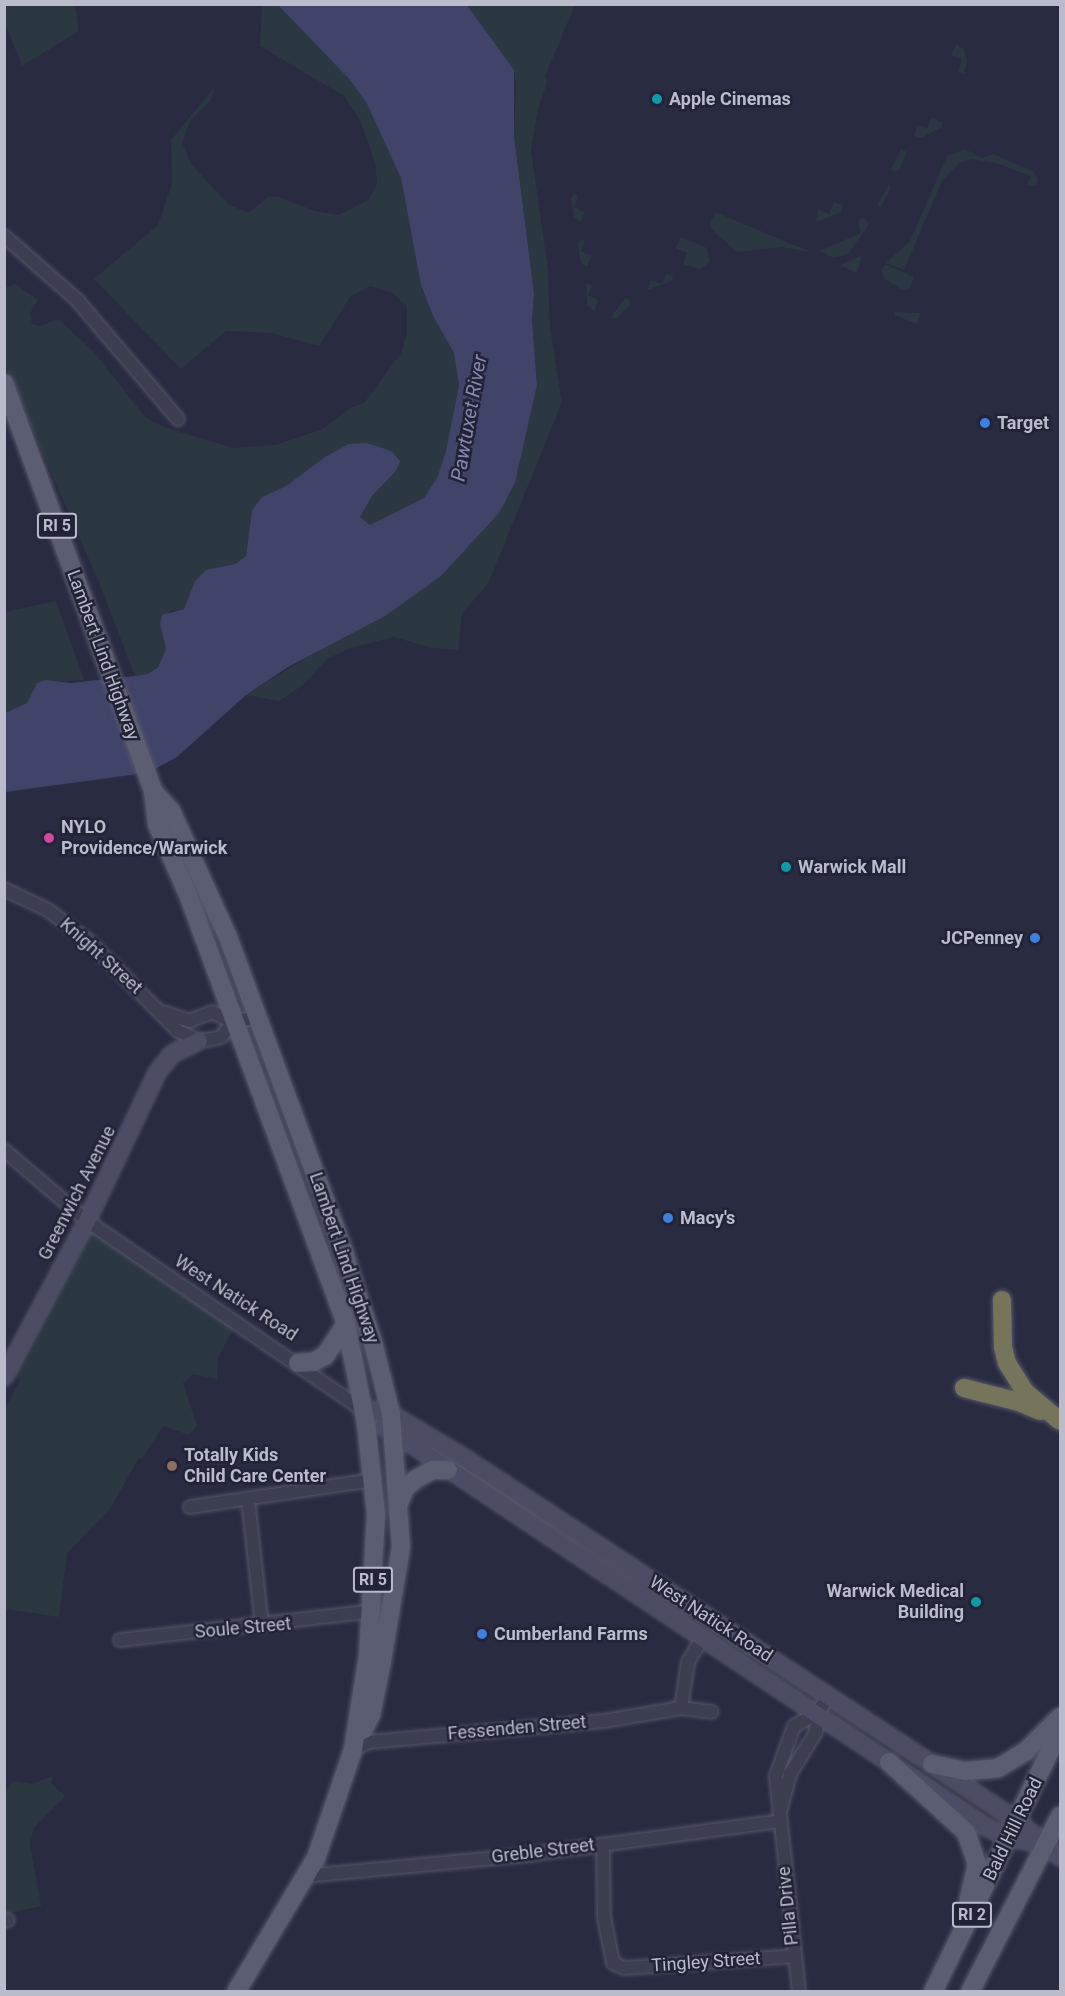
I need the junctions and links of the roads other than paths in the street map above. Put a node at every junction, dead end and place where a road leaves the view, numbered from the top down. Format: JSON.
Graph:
{"nodes":[{"id":1,"x":4,"y":236,"type":"edge"},
{"id":2,"x":4,"y":383,"type":"edge"},
{"id":3,"x":178,"y":419,"type":"dead end"},
{"id":4,"x":153,"y":791,"type":"junction"},
{"id":5,"x":4,"y":889,"type":"edge"},
{"id":6,"x":163,"y":1012,"type":"junction"},
{"id":7,"x":257,"y":1017,"type":"junction"},
{"id":8,"x":233,"y":1022,"type":"junction"},
{"id":9,"x":199,"y":1041,"type":"junction"},
{"id":10,"x":4,"y":1150,"type":"edge"},
{"id":11,"x":87,"y":1221,"type":"junction"},
{"id":12,"x":1002,"y":1300,"type":"dead end"},
{"id":13,"x":345,"y":1324,"type":"junction"},
{"id":14,"x":298,"y":1363,"type":"junction"},
{"id":15,"x":4,"y":1377,"type":"edge"},
{"id":16,"x":964,"y":1388,"type":"dead end"},
{"id":17,"x":362,"y":1409,"type":"junction"},
{"id":18,"x":391,"y":1414,"type":"junction"},
{"id":19,"x":1060,"y":1421,"type":"edge"},
{"id":20,"x":395,"y":1435,"type":"junction"},
{"id":21,"x":448,"y":1470,"type":"junction"},
{"id":22,"x":372,"y":1480,"type":"junction"},
{"id":23,"x":248,"y":1498,"type":"junction"},
{"id":24,"x":399,"y":1503,"type":"junction"},
{"id":25,"x":190,"y":1508,"type":"dead end"},
{"id":26,"x":366,"y":1612,"type":"dead end"},
{"id":27,"x":262,"y":1626,"type":"junction"},
{"id":28,"x":703,"y":1637,"type":"junction"},
{"id":29,"x":120,"y":1640,"type":"dead end"},
{"id":30,"x":828,"y":1697,"type":"junction"},
{"id":31,"x":681,"y":1708,"type":"junction"},
{"id":32,"x":712,"y":1712,"type":"dead end"},
{"id":33,"x":817,"y":1713,"type":"junction"},
{"id":34,"x":1060,"y":1717,"type":"edge"},
{"id":35,"x":1060,"y":1731,"type":"edge"},
{"id":36,"x":353,"y":1750,"type":"junction"},
{"id":37,"x":890,"y":1762,"type":"junction"},
{"id":38,"x":932,"y":1764,"type":"junction"},
{"id":39,"x":1060,"y":1816,"type":"edge"},
{"id":40,"x":780,"y":1821,"type":"junction"},
{"id":41,"x":1013,"y":1830,"type":"junction"},
{"id":42,"x":603,"y":1844,"type":"junction"},
{"id":43,"x":1047,"y":1845,"type":"junction"},
{"id":44,"x":1060,"y":1857,"type":"edge"},
{"id":45,"x":306,"y":1876,"type":"junction"},
{"id":46,"x":794,"y":1956,"type":"junction"},
{"id":47,"x":937,"y":1984,"type":"edge"},
{"id":48,"x":236,"y":1992,"type":"edge"},
{"id":49,"x":799,"y":1992,"type":"edge"},
{"id":50,"x":970,"y":1992,"type":"edge"}],
"edges":[{"from":1,"to":3,"type":"street"},
{"from":2,"to":4,"type":"main road","name":"Lambert Lind Highway","number":"RI 5"},
{"from":4,"to":7,"type":"main road","name":"Lambert Lind Highway","number":"RI 5"},
{"from":4,"to":8,"type":"main road","name":"Lambert Lind Highway","number":"RI 5"},
{"from":5,"to":6,"type":"street","name":"Knight Street"},
{"from":6,"to":8,"type":"street","name":"Knight Street"},
{"from":6,"to":9,"type":"street","name":"Knight Street"},
{"from":7,"to":8,"type":"street","name":"Knight Street"},
{"from":7,"to":18,"type":"main road","name":"Lambert Lind Highway","number":"RI 5"},
{"from":8,"to":9,"type":"street","name":"Knight Street"},
{"from":8,"to":13,"type":"main road","name":"Lambert Lind Highway","number":"RI 5"},
{"from":9,"to":11,"type":"main road","name":"Greenwich Avenue"},
{"from":10,"to":11,"type":"street","name":"West Natick Road"},
{"from":11,"to":14,"type":"street","name":"West Natick Road"},
{"from":11,"to":15,"type":"main road","name":"Greenwich Avenue"},
{"from":12,"to":19,"type":"highway"},
{"from":13,"to":14,"type":"main road"},
{"from":13,"to":17,"type":"main road","name":"Lambert Lind Highway","number":"RI 5"},
{"from":14,"to":17,"type":"street","name":"West Natick Road"},
{"from":16,"to":19,"type":"highway"},
{"from":17,"to":18,"type":"main road","name":"West Natick Road"},
{"from":17,"to":20,"type":"main road","name":"West Natick Road"},
{"from":17,"to":22,"type":"main road","name":"Lambert Lind Highway","number":"RI 5"},
{"from":18,"to":20,"type":"main road","name":"Lambert Lind Highway","number":"RI 5"},
{"from":18,"to":30,"type":"main road","name":"West Natick Road"},
{"from":20,"to":21,"type":"main road","name":"West Natick Road"},
{"from":20,"to":24,"type":"main road","name":"Lambert Lind Highway","number":"RI 5"},
{"from":21,"to":24,"type":"main road"},
{"from":21,"to":28,"type":"main road","name":"West Natick Road"},
{"from":22,"to":23,"type":"street"},
{"from":22,"to":36,"type":"main road","name":"Lambert Lind Highway","number":"RI 5"},
{"from":23,"to":25,"type":"street"},
{"from":23,"to":27,"type":"street"},
{"from":24,"to":36,"type":"main road","name":"Lambert Lind Highway","number":"RI 5"},
{"from":26,"to":27,"type":"street","name":"Soule Street"},
{"from":27,"to":29,"type":"street","name":"Soule Street"},
{"from":28,"to":31,"type":"street"},
{"from":28,"to":33,"type":"main road","name":"West Natick Road"},
{"from":30,"to":33,"type":"street","name":"Pilla Drive"},
{"from":30,"to":38,"type":"main road","name":"West Natick Road"},
{"from":31,"to":32,"type":"street","name":"Fessenden Street"},
{"from":31,"to":36,"type":"street","name":"Fessenden Street"},
{"from":33,"to":37,"type":"main road","name":"West Natick Road"},
{"from":33,"to":40,"type":"street","name":"Pilla Drive"},
{"from":33,"to":40,"type":"street","name":"Pilla Drive"},
{"from":34,"to":38,"type":"main road"},
{"from":35,"to":41,"type":"main road","name":"Bald Hill Road","number":"RI 2"},
{"from":36,"to":45,"type":"main road","name":"Lambert Lind Highway","number":"RI 5"},
{"from":37,"to":41,"type":"main road","name":"West Natick Road"},
{"from":37,"to":47,"type":"main road"},
{"from":38,"to":41,"type":"main road","name":"West Natick Road"},
{"from":39,"to":43,"type":"main road","name":"Bald Hill Road","number":"RI 2"},
{"from":40,"to":42,"type":"street","name":"Greble Street"},
{"from":40,"to":46,"type":"street","name":"Pilla Drive"},
{"from":41,"to":43,"type":"main road","name":"West Natick Road"},
{"from":41,"to":47,"type":"main road","name":"Bald Hill Road","number":"RI 2"},
{"from":42,"to":45,"type":"street","name":"Greble Street"},
{"from":42,"to":46,"type":"street","name":"Tingley Street"},
{"from":43,"to":44,"type":"main road","name":"West Natick Road"},
{"from":43,"to":50,"type":"main road","name":"Bald Hill Road","number":"RI 2"},
{"from":45,"to":48,"type":"main road","name":"Lambert Lind Highway","number":"RI 5"},
{"from":46,"to":49,"type":"street","name":"Pilla Drive"}]}
